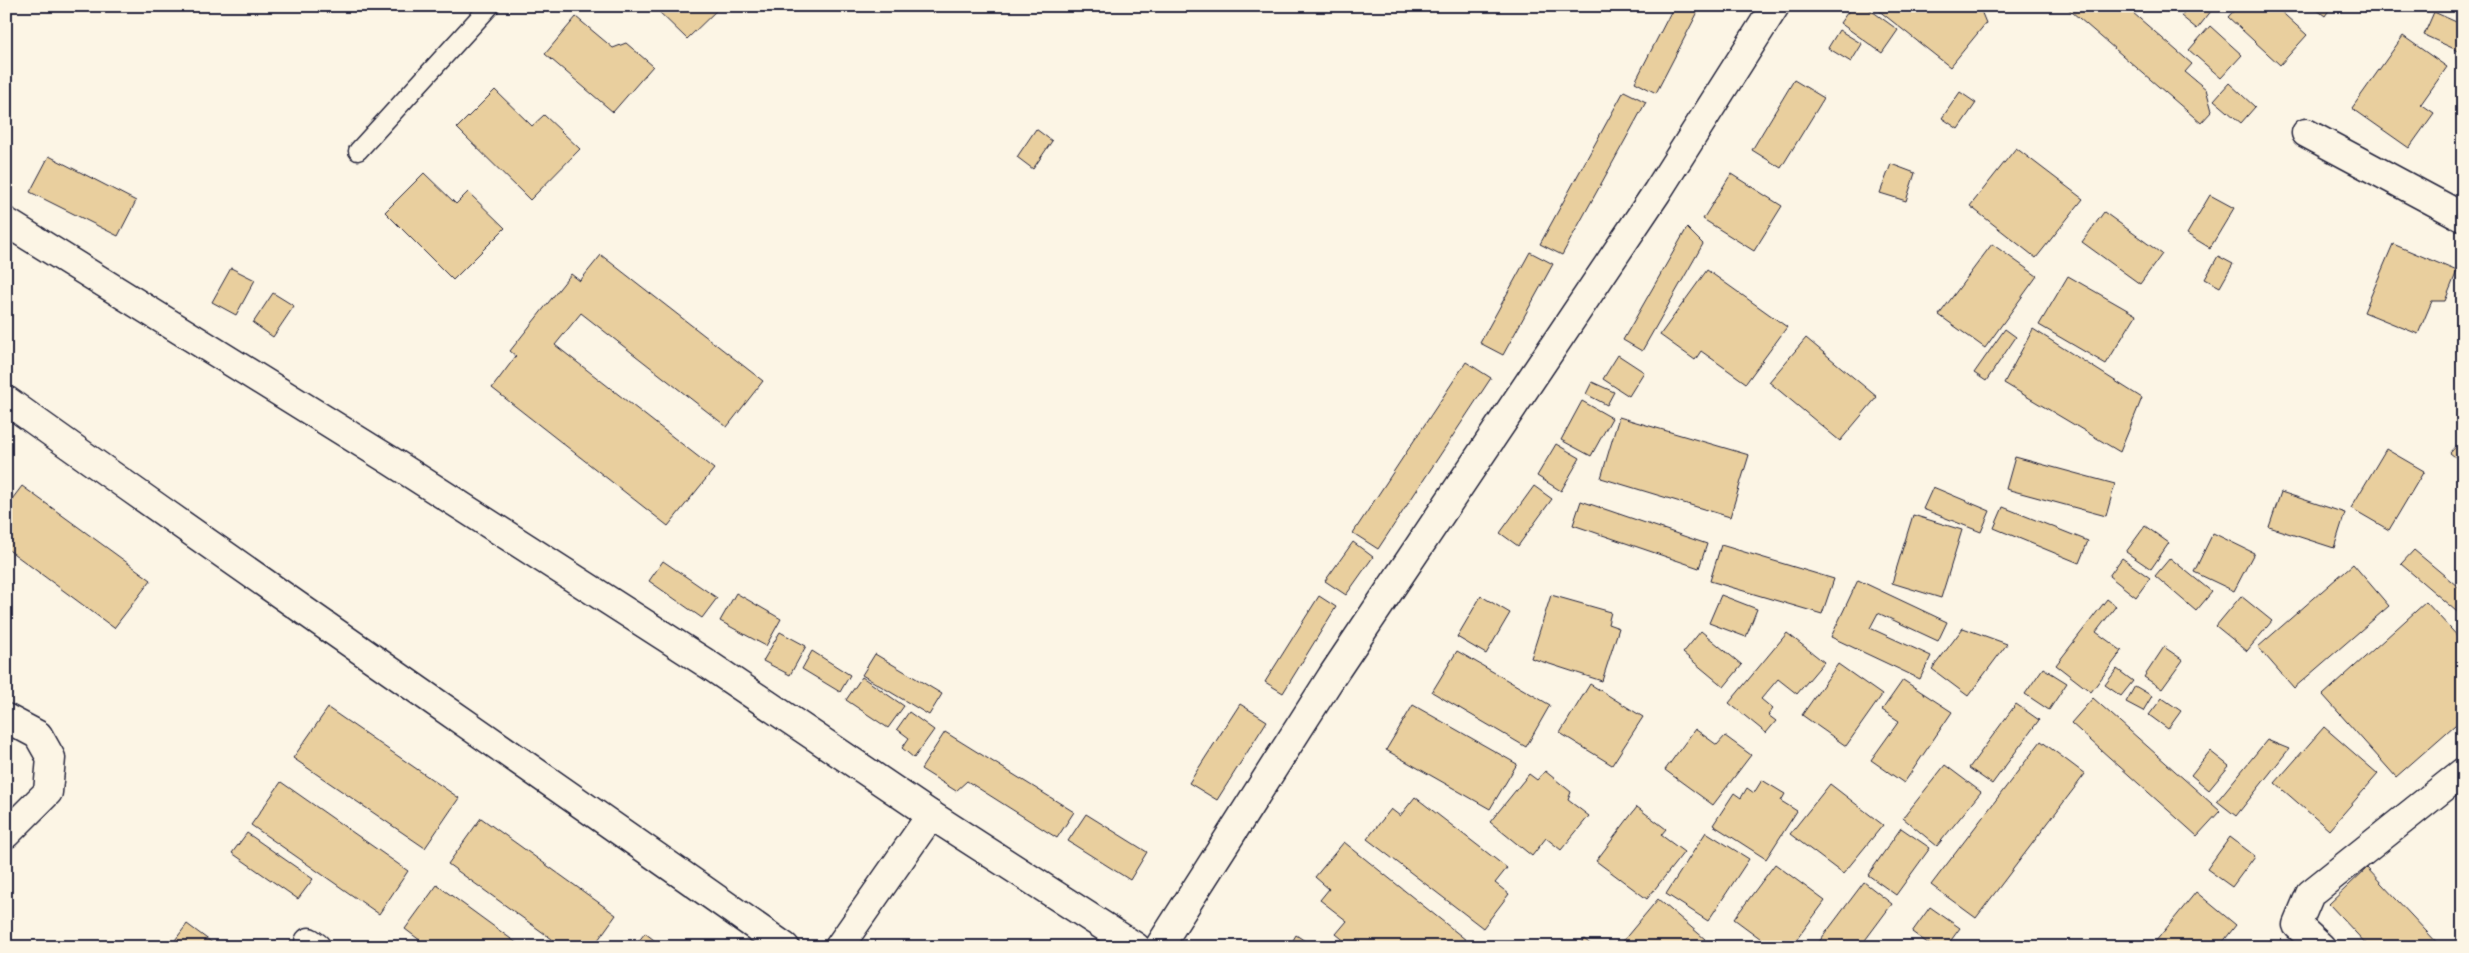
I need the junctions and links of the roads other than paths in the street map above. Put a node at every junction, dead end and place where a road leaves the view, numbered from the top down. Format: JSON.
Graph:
{"nodes":[{"id":1,"x":490,"y":6,"type":"edge"},
{"id":2,"x":1775,"y":6,"type":"edge"},
{"id":3,"x":2306,"y":133,"type":"dead end"},
{"id":4,"x":358,"y":151,"type":"dead end"},
{"id":5,"x":2463,"y":217,"type":"edge"},
{"id":6,"x":6,"y":222,"type":"edge"},
{"id":7,"x":6,"y":400,"type":"edge"},
{"id":8,"x":6,"y":718,"type":"edge"},
{"id":9,"x":2463,"y":772,"type":"edge"},
{"id":10,"x":931,"y":814,"type":"junction"},
{"id":11,"x":6,"y":834,"type":"edge"},
{"id":12,"x":785,"y":947,"type":"edge"},
{"id":13,"x":839,"y":947,"type":"edge"},
{"id":14,"x":1136,"y":947,"type":"edge"},
{"id":15,"x":1159,"y":947,"type":"edge"},
{"id":16,"x":2320,"y":947,"type":"edge"}],
"edges":[{"from":1,"to":4,"type":"lane"},
{"from":2,"to":15,"type":"street"},
{"from":3,"to":5,"type":"street"},
{"from":6,"to":10,"type":"street"},
{"from":7,"to":12,"type":"street"},
{"from":8,"to":11,"type":"street"},
{"from":9,"to":16,"type":"street"},
{"from":10,"to":13,"type":"street"},
{"from":10,"to":14,"type":"street"}]}
